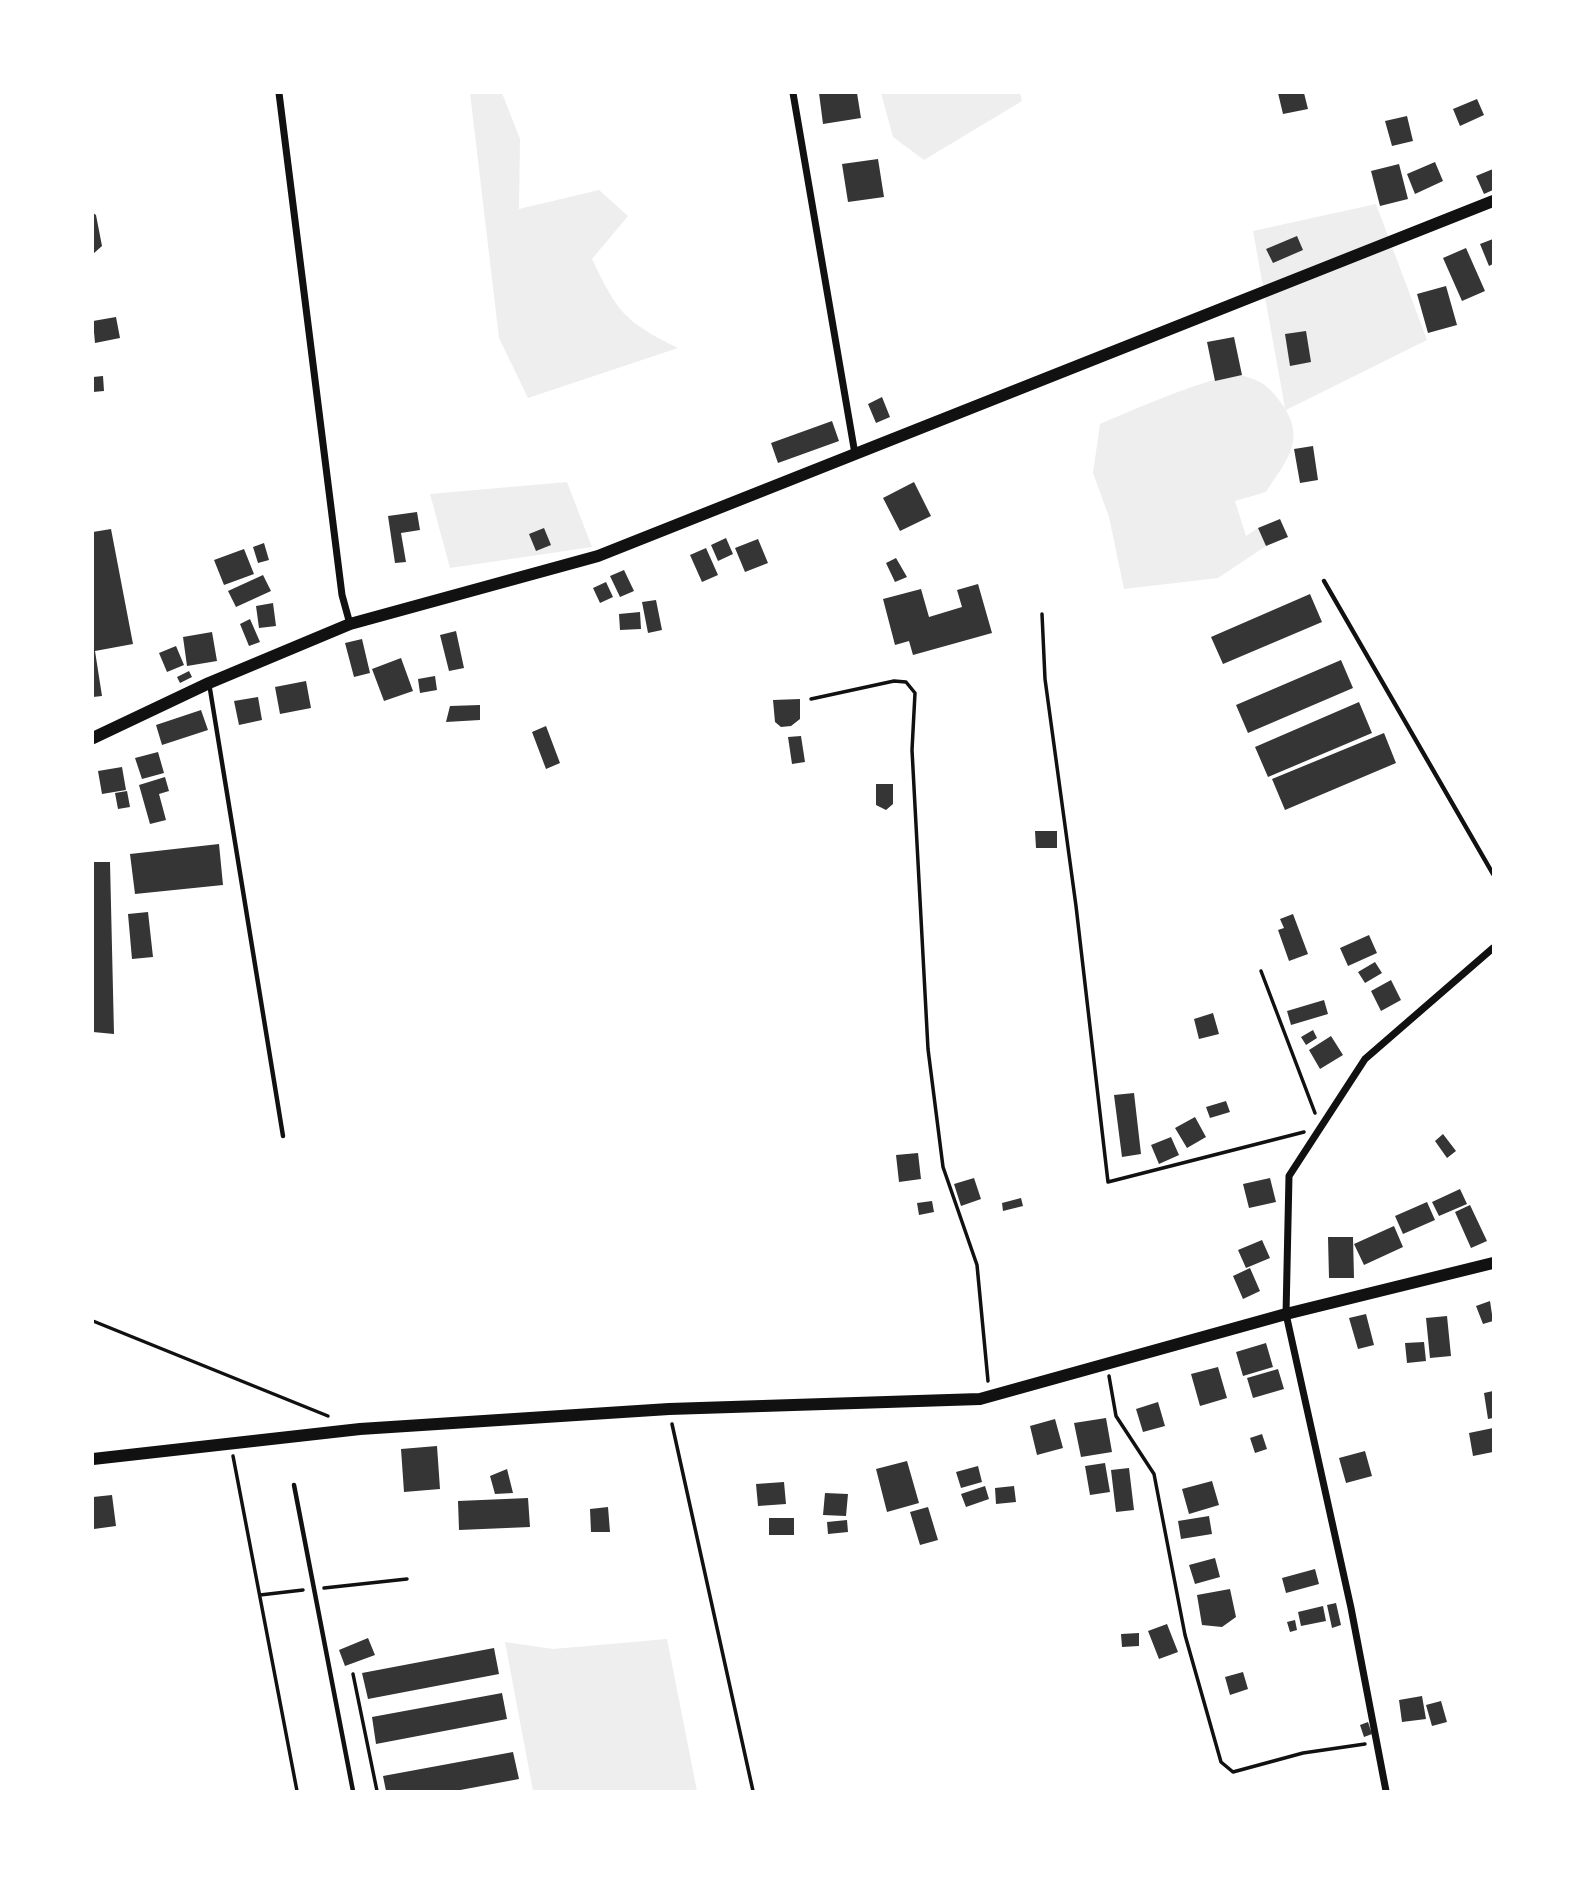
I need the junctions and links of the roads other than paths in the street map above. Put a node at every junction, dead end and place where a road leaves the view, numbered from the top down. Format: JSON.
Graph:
{"nodes":[{"id":1,"x":279,"y":93,"type":"edge"},
{"id":2,"x":793,"y":93,"type":"edge"},
{"id":3,"x":1493,"y":201,"type":"edge"},
{"id":4,"x":855,"y":454,"type":"junction"},
{"id":5,"x":1324,"y":581,"type":"dead end"},
{"id":6,"x":350,"y":624,"type":"junction"},
{"id":7,"x":209,"y":682,"type":"junction"},
{"id":8,"x":93,"y":738,"type":"edge"},
{"id":9,"x":1493,"y":874,"type":"edge"},
{"id":10,"x":1493,"y":948,"type":"edge"},
{"id":11,"x":284,"y":1136,"type":"dead end"},
{"id":12,"x":1493,"y":1263,"type":"edge"},
{"id":13,"x":1286,"y":1314,"type":"junction"},
{"id":14,"x":93,"y":1459,"type":"edge"},
{"id":15,"x":294,"y":1485,"type":"dead end"},
{"id":16,"x":353,"y":1791,"type":"edge"},
{"id":17,"x":1386,"y":1791,"type":"edge"}],
"edges":[{"from":1,"to":6,"type":"street"},
{"from":2,"to":4,"type":"street"},
{"from":3,"to":4,"type":"street"},
{"from":4,"to":6,"type":"street"},
{"from":5,"to":9,"type":"lane"},
{"from":6,"to":7,"type":"street"},
{"from":7,"to":8,"type":"street"},
{"from":7,"to":11,"type":"lane"},
{"from":10,"to":13,"type":"street"},
{"from":12,"to":13,"type":"street"},
{"from":13,"to":14,"type":"street"},
{"from":13,"to":17,"type":"street"},
{"from":15,"to":16,"type":"lane"}]}
